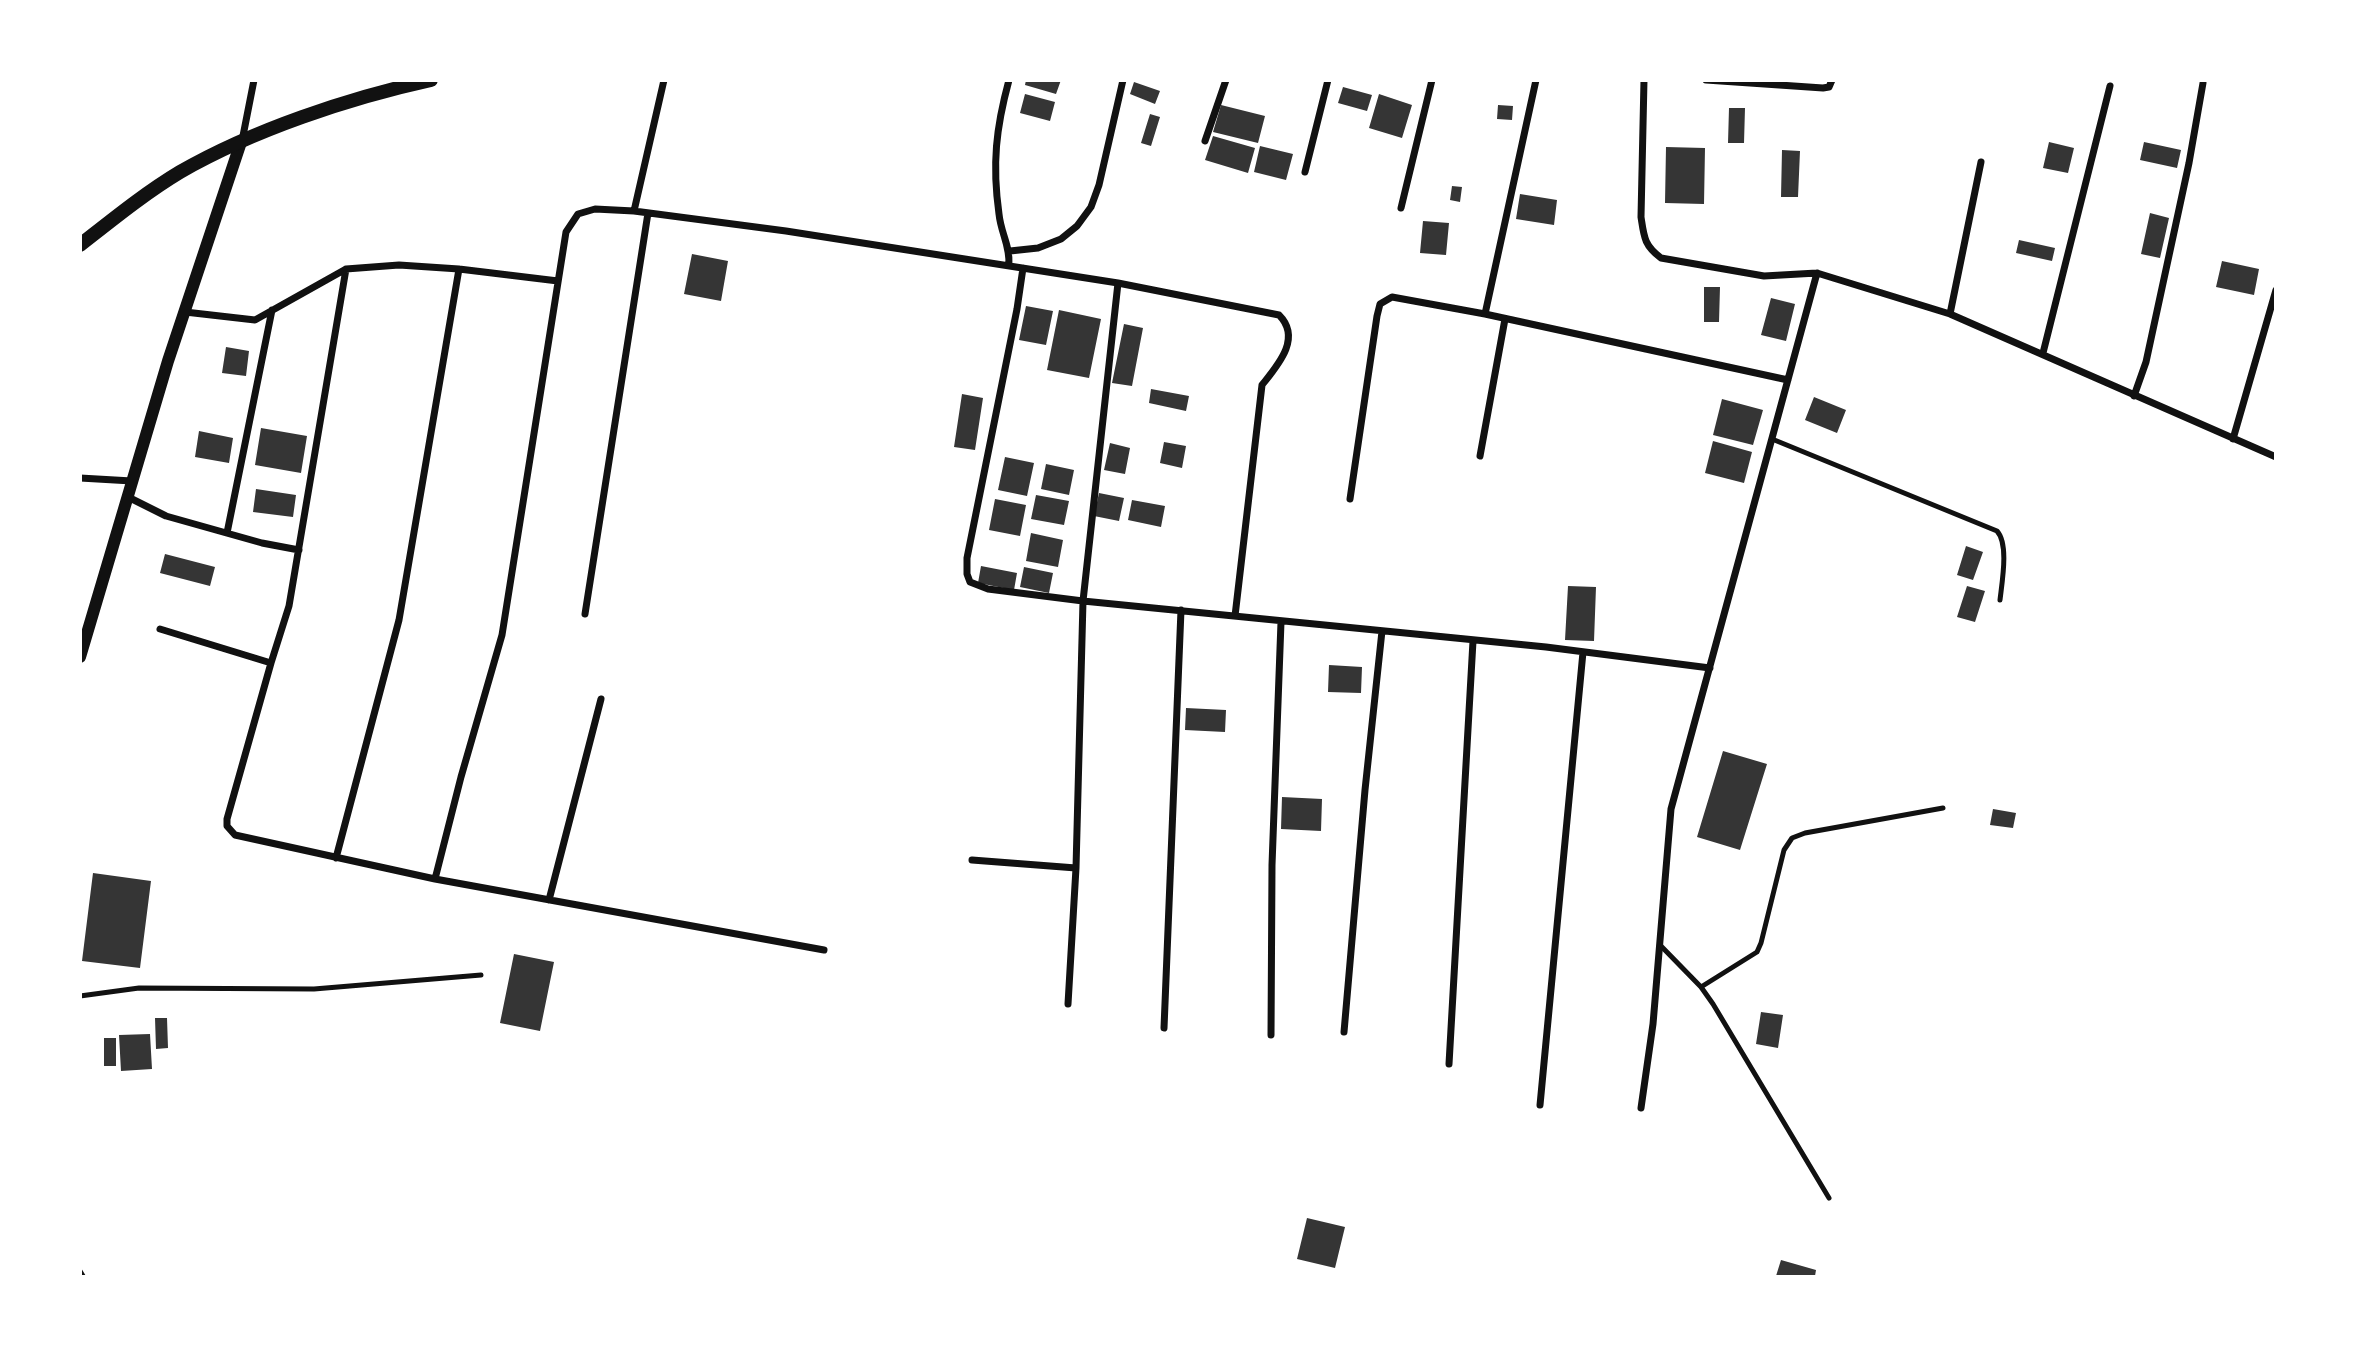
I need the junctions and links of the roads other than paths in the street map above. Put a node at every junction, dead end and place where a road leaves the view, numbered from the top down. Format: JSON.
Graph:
{"nodes":[{"id":1,"x":254,"y":80,"type":"edge"},
{"id":2,"x":431,"y":80,"type":"edge"},
{"id":3,"x":664,"y":80,"type":"edge"},
{"id":4,"x":1009,"y":80,"type":"edge"},
{"id":5,"x":1123,"y":80,"type":"edge"},
{"id":6,"x":1226,"y":80,"type":"edge"},
{"id":7,"x":1328,"y":80,"type":"edge"},
{"id":8,"x":1432,"y":80,"type":"edge"},
{"id":9,"x":1536,"y":80,"type":"edge"},
{"id":10,"x":1644,"y":80,"type":"edge"},
{"id":11,"x":1706,"y":80,"type":"edge"},
{"id":12,"x":1832,"y":80,"type":"edge"},
{"id":13,"x":2203,"y":83,"type":"dead end"},
{"id":14,"x":2110,"y":86,"type":"dead end"},
{"id":15,"x":1205,"y":141,"type":"dead end"},
{"id":16,"x":241,"y":142,"type":"junction"},
{"id":17,"x":1980,"y":162,"type":"dead end"},
{"id":18,"x":1305,"y":172,"type":"dead end"},
{"id":19,"x":1401,"y":208,"type":"dead end"},
{"id":20,"x":634,"y":211,"type":"junction"},
{"id":21,"x":648,"y":213,"type":"junction"},
{"id":22,"x":80,"y":246,"type":"edge"},
{"id":23,"x":1010,"y":251,"type":"junction"},
{"id":24,"x":1009,"y":266,"type":"junction"},
{"id":25,"x":1023,"y":268,"type":"junction"},
{"id":26,"x":346,"y":269,"type":"junction"},
{"id":27,"x":459,"y":269,"type":"junction"},
{"id":28,"x":1817,"y":273,"type":"junction"},
{"id":29,"x":558,"y":281,"type":"junction"},
{"id":30,"x":1118,"y":283,"type":"junction"},
{"id":31,"x":2276,"y":290,"type":"edge"},
{"id":32,"x":272,"y":310,"type":"junction"},
{"id":33,"x":185,"y":312,"type":"junction"},
{"id":34,"x":1485,"y":314,"type":"junction"},
{"id":35,"x":1950,"y":314,"type":"junction"},
{"id":36,"x":1506,"y":319,"type":"junction"},
{"id":37,"x":2043,"y":353,"type":"junction"},
{"id":38,"x":1788,"y":380,"type":"junction"},
{"id":39,"x":2134,"y":396,"type":"junction"},
{"id":40,"x":1772,"y":439,"type":"junction"},
{"id":41,"x":2233,"y":439,"type":"junction"},
{"id":42,"x":1480,"y":456,"type":"dead end"},
{"id":43,"x":2276,"y":457,"type":"edge"},
{"id":44,"x":80,"y":478,"type":"edge"},
{"id":45,"x":132,"y":481,"type":"junction"},
{"id":46,"x":128,"y":497,"type":"junction"},
{"id":47,"x":1350,"y":499,"type":"dead end"},
{"id":48,"x":227,"y":533,"type":"junction"},
{"id":49,"x":299,"y":550,"type":"junction"},
{"id":50,"x":2000,"y":600,"type":"dead end"},
{"id":51,"x":1083,"y":601,"type":"junction"},
{"id":52,"x":1181,"y":610,"type":"junction"},
{"id":53,"x":585,"y":614,"type":"dead end"},
{"id":54,"x":1235,"y":616,"type":"junction"},
{"id":55,"x":1281,"y":622,"type":"junction"},
{"id":56,"x":160,"y":629,"type":"dead end"},
{"id":57,"x":1382,"y":631,"type":"junction"},
{"id":58,"x":1473,"y":640,"type":"junction"},
{"id":59,"x":1583,"y":652,"type":"junction"},
{"id":60,"x":80,"y":657,"type":"edge"},
{"id":61,"x":271,"y":663,"type":"junction"},
{"id":62,"x":1710,"y":668,"type":"junction"},
{"id":63,"x":601,"y":699,"type":"dead end"},
{"id":64,"x":1943,"y":808,"type":"dead end"},
{"id":65,"x":335,"y":858,"type":"junction"},
{"id":66,"x":972,"y":860,"type":"dead end"},
{"id":67,"x":1076,"y":869,"type":"junction"},
{"id":68,"x":435,"y":879,"type":"junction"},
{"id":69,"x":549,"y":900,"type":"junction"},
{"id":70,"x":1660,"y":945,"type":"junction"},
{"id":71,"x":824,"y":950,"type":"dead end"},
{"id":72,"x":481,"y":975,"type":"dead end"},
{"id":73,"x":1701,"y":987,"type":"junction"},
{"id":74,"x":80,"y":996,"type":"edge"},
{"id":75,"x":1068,"y":1004,"type":"dead end"},
{"id":76,"x":1164,"y":1028,"type":"dead end"},
{"id":77,"x":1344,"y":1032,"type":"dead end"},
{"id":78,"x":1271,"y":1035,"type":"dead end"},
{"id":79,"x":1449,"y":1064,"type":"dead end"},
{"id":80,"x":1540,"y":1105,"type":"dead end"},
{"id":81,"x":1641,"y":1108,"type":"dead end"},
{"id":82,"x":1829,"y":1198,"type":"dead end"},
{"id":83,"x":80,"y":1271,"type":"edge"},
{"id":84,"x":83,"y":1276,"type":"edge"}],
"edges":[{"from":1,"to":16,"type":"street"},
{"from":2,"to":16,"type":"main road"},
{"from":3,"to":20,"type":"street"},
{"from":4,"to":23,"type":"street"},
{"from":5,"to":23,"type":"street"},
{"from":6,"to":15,"type":"street"},
{"from":7,"to":18,"type":"street"},
{"from":8,"to":19,"type":"street"},
{"from":9,"to":34,"type":"street"},
{"from":10,"to":28,"type":"street"},
{"from":11,"to":12,"type":"street"},
{"from":13,"to":39,"type":"street"},
{"from":14,"to":37,"type":"street"},
{"from":16,"to":22,"type":"main road"},
{"from":16,"to":33,"type":"street"},
{"from":17,"to":35,"type":"street"},
{"from":20,"to":21,"type":"street"},
{"from":20,"to":29,"type":"street"},
{"from":21,"to":24,"type":"street"},
{"from":21,"to":53,"type":"street"},
{"from":23,"to":24,"type":"street"},
{"from":24,"to":25,"type":"street"},
{"from":25,"to":30,"type":"street"},
{"from":25,"to":51,"type":"street"},
{"from":26,"to":27,"type":"street"},
{"from":26,"to":32,"type":"street"},
{"from":26,"to":49,"type":"street"},
{"from":27,"to":29,"type":"street"},
{"from":27,"to":65,"type":"street"},
{"from":28,"to":35,"type":"street"},
{"from":28,"to":38,"type":"street"},
{"from":29,"to":68,"type":"street"},
{"from":30,"to":51,"type":"street"},
{"from":30,"to":54,"type":"street"},
{"from":31,"to":41,"type":"street"},
{"from":32,"to":33,"type":"street"},
{"from":32,"to":48,"type":"street"},
{"from":33,"to":45,"type":"street"},
{"from":34,"to":36,"type":"street"},
{"from":34,"to":47,"type":"street"},
{"from":35,"to":37,"type":"street"},
{"from":36,"to":38,"type":"street"},
{"from":36,"to":42,"type":"street"},
{"from":37,"to":39,"type":"street"},
{"from":38,"to":40,"type":"street"},
{"from":39,"to":41,"type":"street"},
{"from":40,"to":50,"type":"lane"},
{"from":40,"to":62,"type":"street"},
{"from":41,"to":43,"type":"street"},
{"from":44,"to":45,"type":"street"},
{"from":45,"to":46,"type":"street"},
{"from":46,"to":48,"type":"street"},
{"from":46,"to":60,"type":"street"},
{"from":48,"to":49,"type":"street"},
{"from":49,"to":61,"type":"street"},
{"from":51,"to":52,"type":"street"},
{"from":51,"to":67,"type":"street"},
{"from":52,"to":54,"type":"street"},
{"from":52,"to":76,"type":"street"},
{"from":54,"to":55,"type":"street"},
{"from":55,"to":57,"type":"street"},
{"from":55,"to":78,"type":"street"},
{"from":56,"to":61,"type":"street"},
{"from":57,"to":58,"type":"street"},
{"from":57,"to":77,"type":"street"},
{"from":58,"to":59,"type":"street"},
{"from":58,"to":79,"type":"street"},
{"from":59,"to":62,"type":"street"},
{"from":59,"to":80,"type":"street"},
{"from":61,"to":65,"type":"street"},
{"from":62,"to":70,"type":"street"},
{"from":63,"to":69,"type":"street"},
{"from":64,"to":73,"type":"lane"},
{"from":65,"to":68,"type":"street"},
{"from":66,"to":67,"type":"street"},
{"from":67,"to":75,"type":"street"},
{"from":68,"to":69,"type":"street"},
{"from":69,"to":71,"type":"street"},
{"from":70,"to":73,"type":"lane"},
{"from":70,"to":81,"type":"street"},
{"from":72,"to":74,"type":"lane"},
{"from":73,"to":82,"type":"lane"},
{"from":83,"to":84,"type":"lane"}]}
